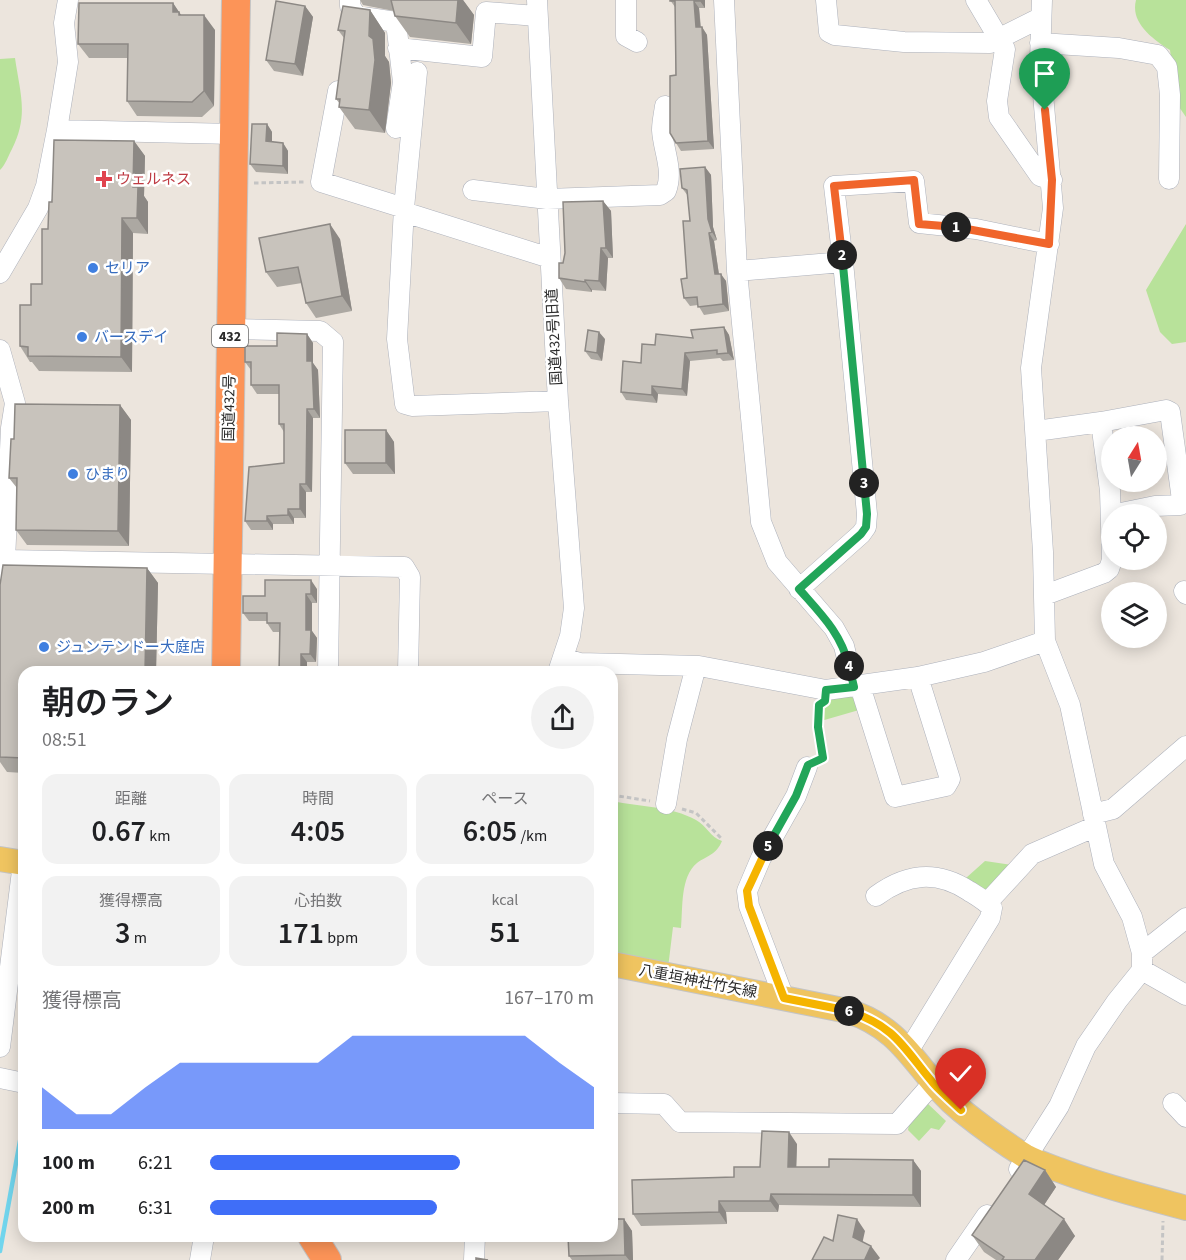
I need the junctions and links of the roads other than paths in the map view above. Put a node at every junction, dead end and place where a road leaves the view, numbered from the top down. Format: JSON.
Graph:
{"nodes":[{"id":1,"x":68,"y":0,"type":"edge"},
{"id":2,"x":236,"y":0,"type":"edge"},
{"id":3,"x":351,"y":0,"type":"edge"},
{"id":4,"x":626,"y":0,"type":"edge"},
{"id":5,"x":724,"y":0,"type":"edge"},
{"id":6,"x":826,"y":0,"type":"edge"},
{"id":7,"x":976,"y":0,"type":"edge"},
{"id":8,"x":537,"y":8,"type":"edge"},
{"id":9,"x":1041,"y":9,"type":"edge"},
{"id":10,"x":1000,"y":39,"type":"junction"},
{"id":11,"x":637,"y":42,"type":"dead end"},
{"id":12,"x":1040,"y":43,"type":"junction"},
{"id":13,"x":398,"y":48,"type":"junction"},
{"id":14,"x":417,"y":72,"type":"dead end"},
{"id":15,"x":338,"y":91,"type":"edge"},
{"id":16,"x":665,"y":106,"type":"dead end"},
{"id":17,"x":396,"y":128,"type":"dead end"},
{"id":18,"x":57,"y":130,"type":"junction"},
{"id":19,"x":234,"y":134,"type":"junction"},
{"id":20,"x":1169,"y":179,"type":"dead end"},
{"id":21,"x":1052,"y":180,"type":"junction"},
{"id":22,"x":473,"y":190,"type":"dead end"},
{"id":23,"x":547,"y":199,"type":"junction"},
{"id":24,"x":404,"y":210,"type":"junction"},
{"id":25,"x":1049,"y":244,"type":"junction"},
{"id":26,"x":550,"y":258,"type":"junction"},
{"id":27,"x":843,"y":262,"type":"junction"},
{"id":28,"x":737,"y":271,"type":"junction"},
{"id":29,"x":0,"y":273,"type":"edge"},
{"id":30,"x":231,"y":329,"type":"junction"},
{"id":31,"x":0,"y":350,"type":"edge"},
{"id":32,"x":558,"y":401,"type":"junction"},
{"id":33,"x":1101,"y":422,"type":"junction"},
{"id":34,"x":1036,"y":431,"type":"junction"},
{"id":35,"x":1110,"y":504,"type":"edge"},
{"id":36,"x":1167,"y":506,"type":"edge"},
{"id":37,"x":5,"y":560,"type":"junction"},
{"id":38,"x":227,"y":563,"type":"junction"},
{"id":39,"x":329,"y":564,"type":"junction"},
{"id":40,"x":1107,"y":570,"type":"edge"},
{"id":41,"x":799,"y":589,"type":"junction"},
{"id":42,"x":0,"y":592,"type":"edge"},
{"id":43,"x":1045,"y":595,"type":"junction"},
{"id":44,"x":1046,"y":641,"type":"junction"},
{"id":45,"x":560,"y":665,"type":"edge"},
{"id":46,"x":226,"y":666,"type":"edge"},
{"id":47,"x":328,"y":666,"type":"edge"},
{"id":48,"x":408,"y":666,"type":"edge"},
{"id":49,"x":696,"y":666,"type":"junction"},
{"id":50,"x":918,"y":677,"type":"junction"},
{"id":51,"x":857,"y":687,"type":"junction"},
{"id":52,"x":1186,"y":746,"type":"edge"},
{"id":53,"x":807,"y":767,"type":"road end"},
{"id":54,"x":666,"y":804,"type":"dead end"},
{"id":55,"x":1094,"y":820,"type":"junction"},
{"id":56,"x":0,"y":859,"type":"edge"},
{"id":57,"x":18,"y":862,"type":"edge"},
{"id":58,"x":876,"y":896,"type":"dead end"},
{"id":59,"x":987,"y":903,"type":"junction"},
{"id":60,"x":18,"y":909,"type":"edge"},
{"id":61,"x":1181,"y":928,"type":"edge"},
{"id":62,"x":1142,"y":961,"type":"junction"},
{"id":63,"x":618,"y":965,"type":"edge"},
{"id":64,"x":1186,"y":995,"type":"edge"},
{"id":65,"x":784,"y":998,"type":"junction"},
{"id":66,"x":0,"y":1047,"type":"edge"},
{"id":67,"x":909,"y":1050,"type":"junction"},
{"id":68,"x":0,"y":1078,"type":"edge"},
{"id":69,"x":18,"y":1082,"type":"edge"},
{"id":70,"x":933,"y":1083,"type":"junction"},
{"id":71,"x":618,"y":1103,"type":"edge"},
{"id":72,"x":1027,"y":1157,"type":"junction"},
{"id":73,"x":1009,"y":1184,"type":"edge"},
{"id":74,"x":996,"y":1201,"type":"edge"},
{"id":75,"x":1175,"y":1205,"type":"edge"},
{"id":76,"x":204,"y":1242,"type":"edge"},
{"id":77,"x":316,"y":1242,"type":"edge"},
{"id":78,"x":475,"y":1242,"type":"edge"},
{"id":79,"x":200,"y":1260,"type":"edge"},
{"id":80,"x":327,"y":1260,"type":"edge"},
{"id":81,"x":474,"y":1260,"type":"edge"},
{"id":82,"x":956,"y":1260,"type":"edge"}],
"edges":[{"from":1,"to":18,"type":"street"},
{"from":2,"to":19,"type":"highway","name":"国道432号","number":"432"},
{"from":3,"to":13,"type":"street"},
{"from":4,"to":11,"type":"street"},
{"from":5,"to":28,"type":"street"},
{"from":6,"to":10,"type":"street"},
{"from":7,"to":10,"type":"street"},
{"from":8,"to":13,"type":"street"},
{"from":8,"to":23,"type":"street","name":"国道432号旧道"},
{"from":9,"to":10,"type":"street"},
{"from":9,"to":12,"type":"street"},
{"from":10,"to":21,"type":"street"},
{"from":12,"to":20,"type":"street"},
{"from":12,"to":21,"type":"street"},
{"from":13,"to":17,"type":"street"},
{"from":14,"to":24,"type":"street"},
{"from":15,"to":24,"type":"street"},
{"from":16,"to":23,"type":"street"},
{"from":18,"to":19,"type":"street"},
{"from":18,"to":29,"type":"street"},
{"from":19,"to":30,"type":"highway","name":"国道432号","number":"432"},
{"from":21,"to":25,"type":"street"},
{"from":22,"to":23,"type":"street"},
{"from":23,"to":26,"type":"street","name":"国道432号旧道"},
{"from":24,"to":26,"type":"street"},
{"from":24,"to":32,"type":"street"},
{"from":25,"to":27,"type":"street"},
{"from":25,"to":34,"type":"street"},
{"from":26,"to":32,"type":"street","name":"国道432号旧道"},
{"from":27,"to":28,"type":"street"},
{"from":27,"to":41,"type":"street"},
{"from":28,"to":41,"type":"street"},
{"from":30,"to":38,"type":"highway","name":"国道432号","number":"432"},
{"from":30,"to":39,"type":"street"},
{"from":31,"to":37,"type":"street"},
{"from":32,"to":45,"type":"street","name":"国道432号旧道"},
{"from":33,"to":34,"type":"street"},
{"from":33,"to":35,"type":"street"},
{"from":33,"to":36,"type":"street"},
{"from":34,"to":43,"type":"street"},
{"from":37,"to":38,"type":"street"},
{"from":37,"to":42,"type":"street"},
{"from":38,"to":39,"type":"street"},
{"from":38,"to":46,"type":"highway","name":"国道432号","number":"432"},
{"from":39,"to":47,"type":"street"},
{"from":39,"to":48,"type":"street"},
{"from":40,"to":43,"type":"street"},
{"from":41,"to":51,"type":"street"},
{"from":43,"to":44,"type":"street"},
{"from":44,"to":50,"type":"street"},
{"from":44,"to":55,"type":"street"},
{"from":45,"to":49,"type":"street"},
{"from":49,"to":51,"type":"street"},
{"from":49,"to":54,"type":"street"},
{"from":50,"to":51,"type":"street"},
{"from":50,"to":51,"type":"street"},
{"from":52,"to":55,"type":"street"},
{"from":53,"to":65,"type":"street"},
{"from":55,"to":59,"type":"street"},
{"from":55,"to":62,"type":"street"},
{"from":56,"to":57,"type":"main road"},
{"from":58,"to":59,"type":"street"},
{"from":59,"to":67,"type":"street"},
{"from":60,"to":66,"type":"street"},
{"from":61,"to":62,"type":"street"},
{"from":62,"to":64,"type":"street"},
{"from":62,"to":72,"type":"street"},
{"from":63,"to":65,"type":"main road","name":"八重垣神社竹矢線"},
{"from":65,"to":67,"type":"main road","name":"八重垣神社竹矢線"},
{"from":67,"to":70,"type":"main road","name":"八重垣神社竹矢線"},
{"from":68,"to":69,"type":"street"},
{"from":70,"to":71,"type":"street"},
{"from":70,"to":72,"type":"main road","name":"八重垣神社竹矢線"},
{"from":72,"to":73,"type":"street"},
{"from":72,"to":75,"type":"main road","name":"八重垣神社竹矢線"},
{"from":74,"to":82,"type":"street"},
{"from":76,"to":79,"type":"street"},
{"from":77,"to":80,"type":"highway"},
{"from":78,"to":81,"type":"street"}]}
